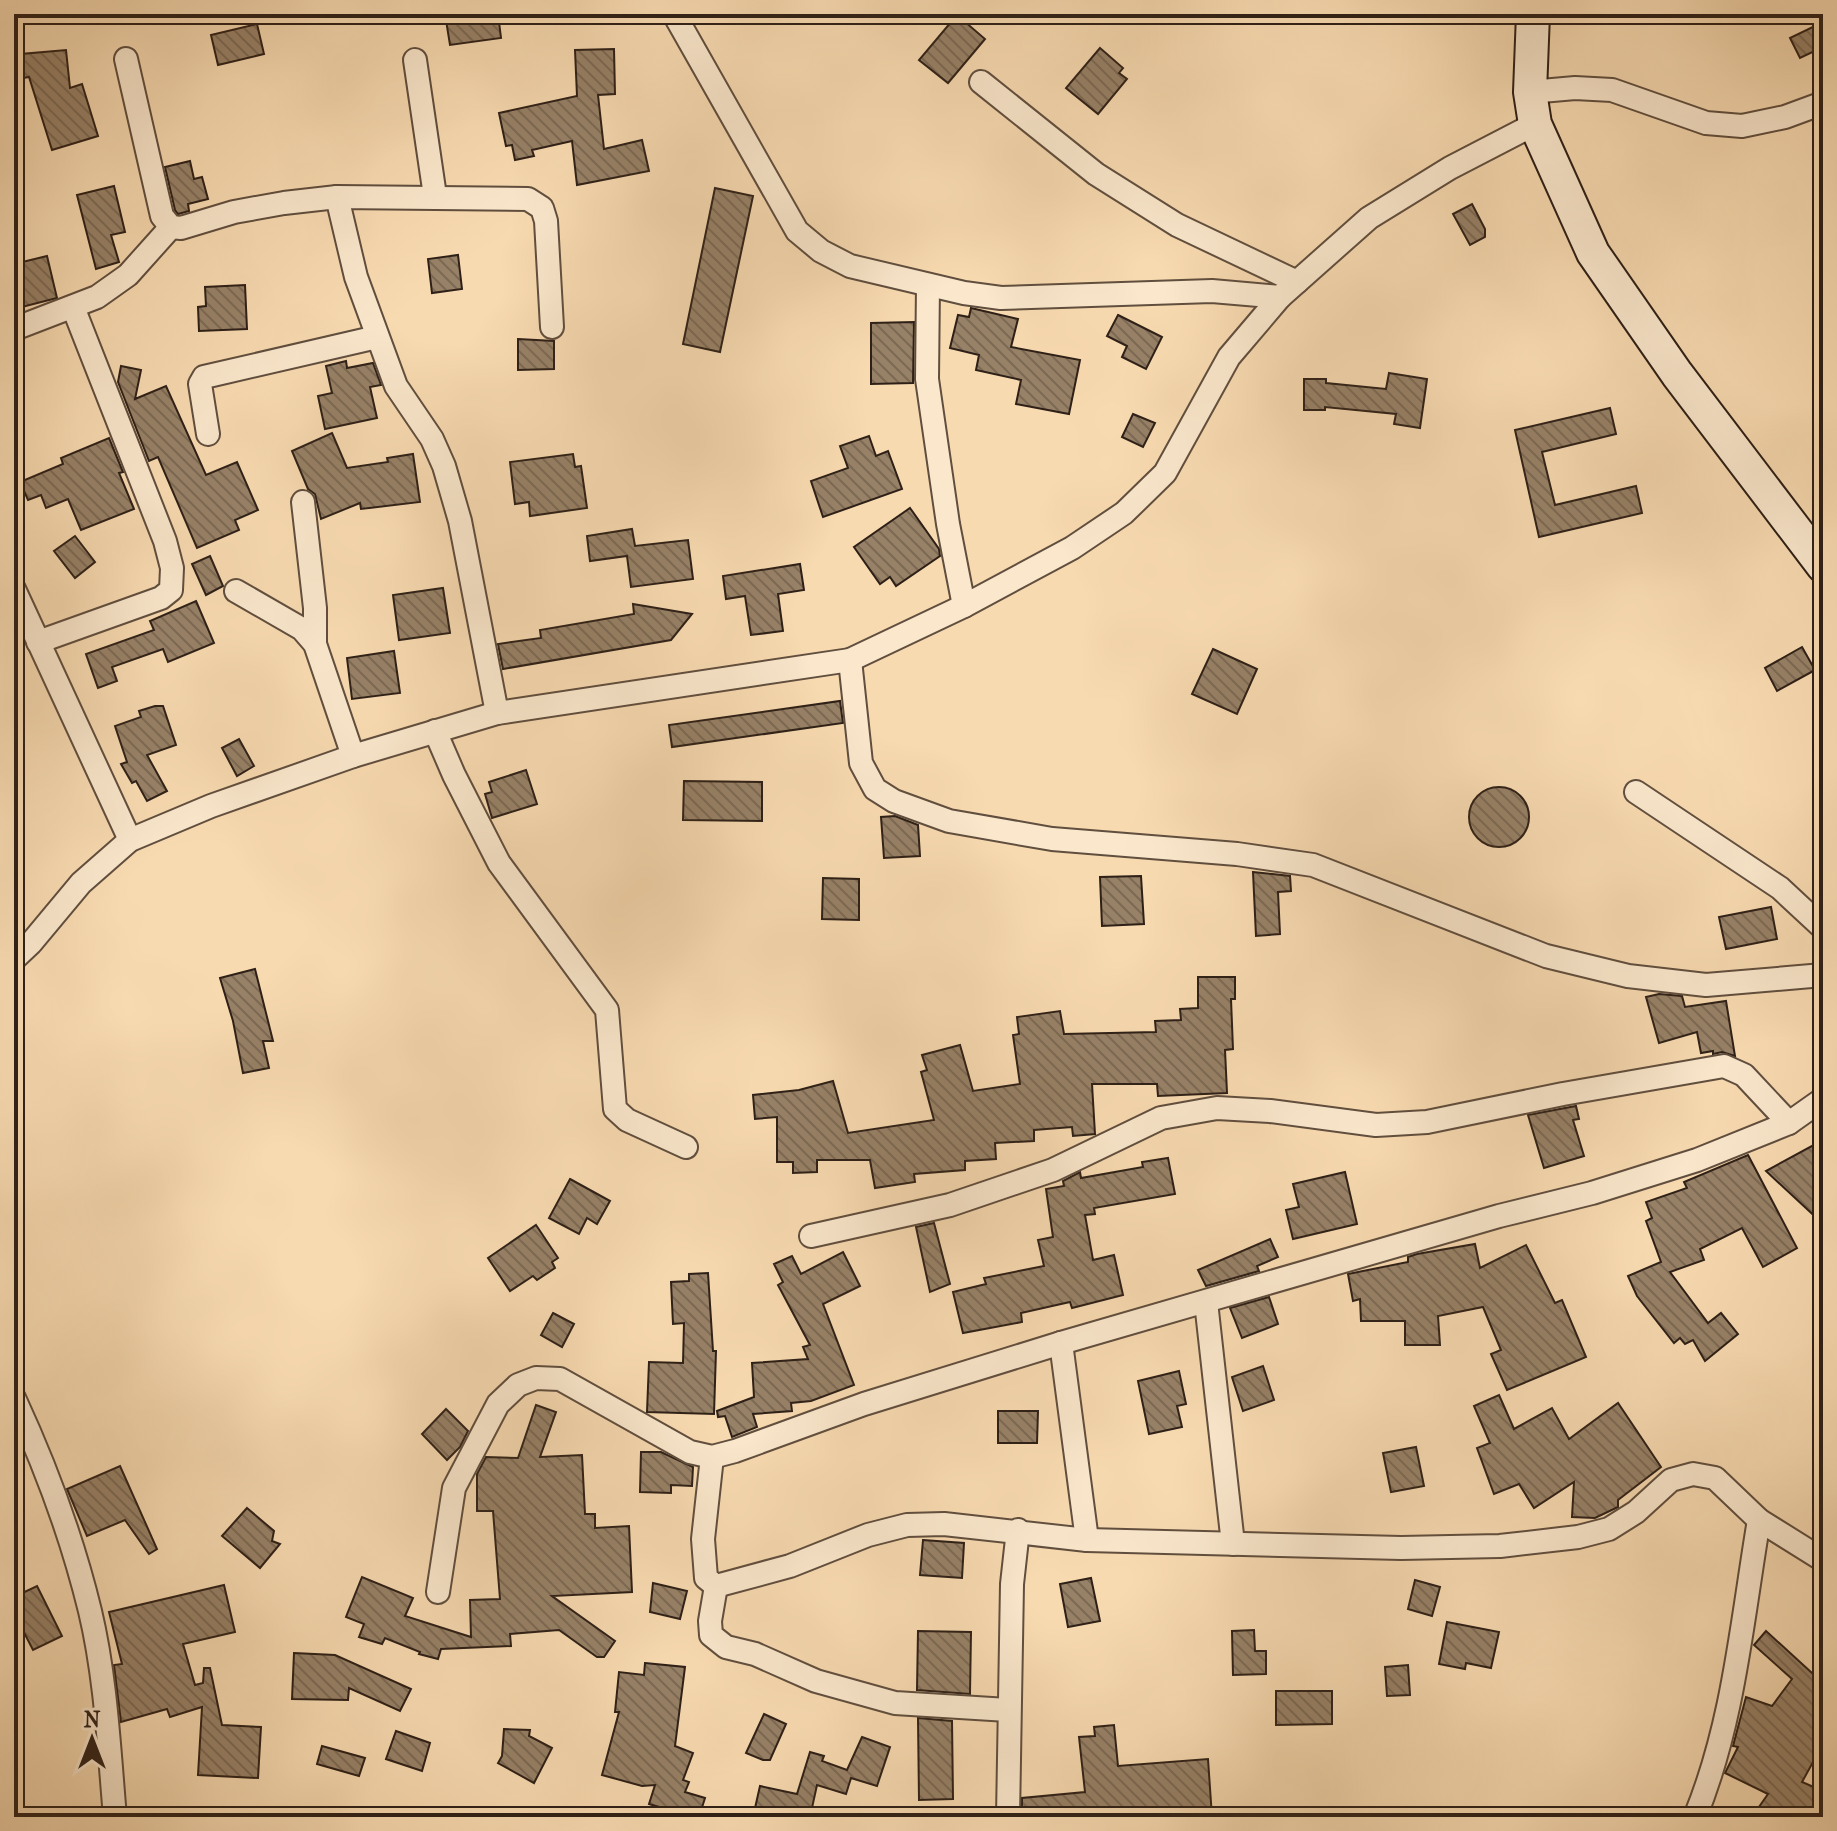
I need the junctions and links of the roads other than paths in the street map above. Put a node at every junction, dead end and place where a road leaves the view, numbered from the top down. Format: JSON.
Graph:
{"nodes":[{"id":1,"x":674,"y":14,"type":"edge"},
{"id":2,"x":1533,"y":14,"type":"edge"},
{"id":3,"x":126,"y":59,"type":"dead end"},
{"id":4,"x":415,"y":60,"type":"dead end"},
{"id":5,"x":981,"y":82,"type":"dead end"},
{"id":6,"x":1530,"y":92,"type":"junction"},
{"id":7,"x":1823,"y":103,"type":"edge"},
{"id":8,"x":1535,"y":124,"type":"junction"},
{"id":9,"x":435,"y":196,"type":"junction"},
{"id":10,"x":337,"y":197,"type":"junction"},
{"id":11,"x":171,"y":227,"type":"junction"},
{"id":12,"x":1297,"y":282,"type":"junction"},
{"id":13,"x":928,"y":285,"type":"junction"},
{"id":14,"x":1280,"y":297,"type":"junction"},
{"id":15,"x":73,"y":307,"type":"junction"},
{"id":16,"x":552,"y":327,"type":"dead end"},
{"id":17,"x":14,"y":329,"type":"edge"},
{"id":18,"x":377,"y":337,"type":"junction"},
{"id":19,"x":208,"y":434,"type":"dead end"},
{"id":20,"x":303,"y":502,"type":"dead end"},
{"id":21,"x":1823,"y":566,"type":"edge"},
{"id":22,"x":14,"y":589,"type":"edge"},
{"id":23,"x":236,"y":591,"type":"dead end"},
{"id":24,"x":964,"y":606,"type":"junction"},
{"id":25,"x":38,"y":642,"type":"junction"},
{"id":26,"x":315,"y":644,"type":"junction"},
{"id":27,"x":850,"y":660,"type":"junction"},
{"id":28,"x":497,"y":713,"type":"junction"},
{"id":29,"x":435,"y":731,"type":"junction"},
{"id":30,"x":353,"y":756,"type":"junction"},
{"id":31,"x":1636,"y":792,"type":"dead end"},
{"id":32,"x":130,"y":840,"type":"junction"},
{"id":33,"x":1823,"y":928,"type":"edge"},
{"id":34,"x":14,"y":959,"type":"edge"},
{"id":35,"x":1823,"y":975,"type":"edge"},
{"id":36,"x":1823,"y":1099,"type":"edge"},
{"id":37,"x":1789,"y":1123,"type":"junction"},
{"id":38,"x":686,"y":1147,"type":"dead end"},
{"id":39,"x":811,"y":1236,"type":"dead end"},
{"id":40,"x":1206,"y":1302,"type":"junction"},
{"id":41,"x":1061,"y":1343,"type":"junction"},
{"id":42,"x":14,"y":1398,"type":"edge"},
{"id":43,"x":712,"y":1457,"type":"junction"},
{"id":44,"x":1759,"y":1520,"type":"junction"},
{"id":45,"x":1018,"y":1530,"type":"junction"},
{"id":46,"x":1087,"y":1540,"type":"junction"},
{"id":47,"x":1233,"y":1544,"type":"junction"},
{"id":48,"x":1823,"y":1560,"type":"edge"},
{"id":49,"x":716,"y":1586,"type":"junction"},
{"id":50,"x":438,"y":1592,"type":"dead end"},
{"id":51,"x":1008,"y":1710,"type":"junction"},
{"id":52,"x":115,"y":1817,"type":"edge"},
{"id":53,"x":1008,"y":1817,"type":"edge"},
{"id":54,"x":1695,"y":1817,"type":"edge"}],
"edges":[{"from":1,"to":13,"type":"street"},
{"from":2,"to":6,"type":"street"},
{"from":3,"to":11,"type":"street"},
{"from":4,"to":9,"type":"street"},
{"from":5,"to":12,"type":"street"},
{"from":6,"to":7,"type":"street"},
{"from":6,"to":8,"type":"street"},
{"from":8,"to":12,"type":"street"},
{"from":8,"to":21,"type":"street"},
{"from":9,"to":10,"type":"street"},
{"from":9,"to":16,"type":"street"},
{"from":10,"to":11,"type":"street"},
{"from":10,"to":18,"type":"street"},
{"from":11,"to":15,"type":"street"},
{"from":12,"to":14,"type":"street"},
{"from":13,"to":14,"type":"street"},
{"from":13,"to":24,"type":"street"},
{"from":14,"to":24,"type":"street"},
{"from":15,"to":17,"type":"street"},
{"from":15,"to":25,"type":"street"},
{"from":18,"to":19,"type":"street"},
{"from":18,"to":28,"type":"street"},
{"from":20,"to":26,"type":"street"},
{"from":22,"to":25,"type":"street"},
{"from":23,"to":26,"type":"street"},
{"from":24,"to":27,"type":"street"},
{"from":25,"to":32,"type":"street"},
{"from":26,"to":30,"type":"street"},
{"from":27,"to":28,"type":"street"},
{"from":27,"to":35,"type":"street"},
{"from":28,"to":29,"type":"street"},
{"from":29,"to":30,"type":"street"},
{"from":29,"to":38,"type":"street"},
{"from":30,"to":32,"type":"street"},
{"from":31,"to":33,"type":"street"},
{"from":32,"to":34,"type":"street"},
{"from":36,"to":37,"type":"street"},
{"from":37,"to":39,"type":"street"},
{"from":37,"to":40,"type":"street"},
{"from":40,"to":41,"type":"street"},
{"from":40,"to":47,"type":"street"},
{"from":41,"to":43,"type":"street"},
{"from":41,"to":46,"type":"street"},
{"from":42,"to":52,"type":"street"},
{"from":43,"to":49,"type":"street"},
{"from":43,"to":50,"type":"street"},
{"from":44,"to":47,"type":"street"},
{"from":44,"to":48,"type":"street"},
{"from":44,"to":54,"type":"street"},
{"from":45,"to":46,"type":"street"},
{"from":45,"to":49,"type":"street"},
{"from":45,"to":51,"type":"street"},
{"from":46,"to":47,"type":"street"},
{"from":49,"to":51,"type":"street"},
{"from":51,"to":53,"type":"street"}]}
